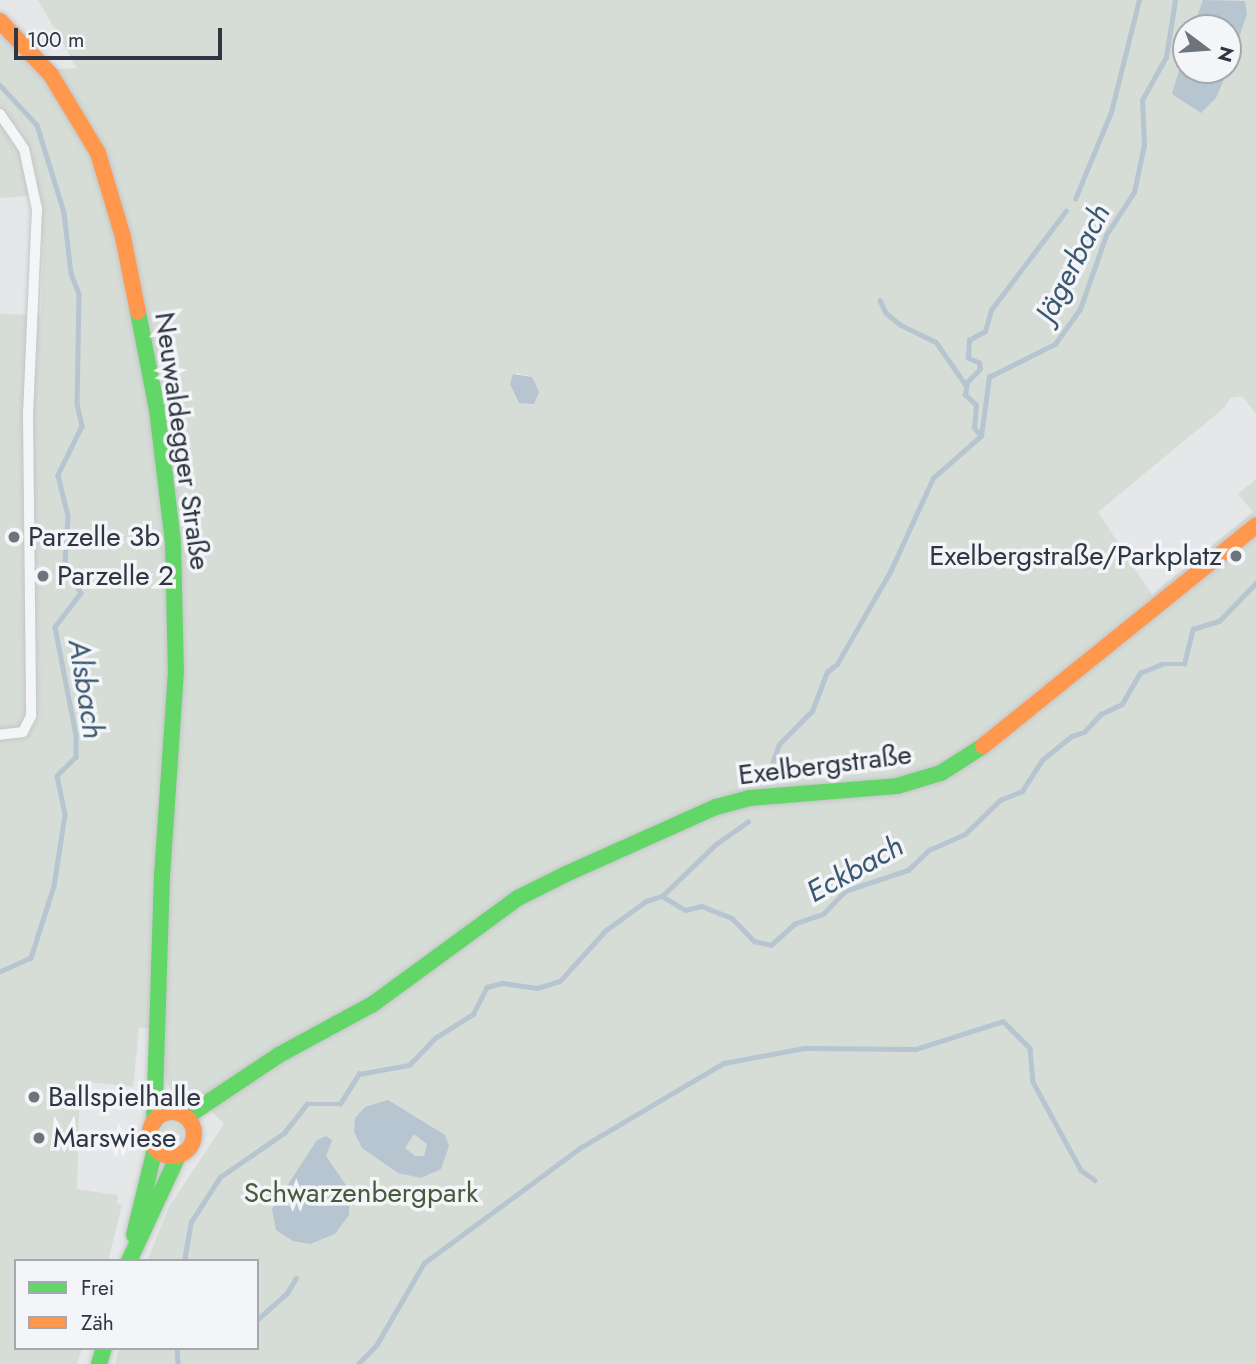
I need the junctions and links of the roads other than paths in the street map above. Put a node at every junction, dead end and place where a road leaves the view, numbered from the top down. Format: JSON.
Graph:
{"nodes":[{"id":1,"x":0,"y":21,"type":"edge"},
{"id":2,"x":0,"y":114,"type":"edge"},
{"id":3,"x":1256,"y":526,"type":"edge"},
{"id":4,"x":0,"y":735,"type":"edge"},
{"id":5,"x":157,"y":1073,"type":"junction"},
{"id":6,"x":228,"y":1093,"type":"junction"},
{"id":7,"x":180,"y":1114,"type":"junction"},
{"id":8,"x":154,"y":1122,"type":"junction"},
{"id":9,"x":195,"y":1133,"type":"junction"},
{"id":10,"x":155,"y":1149,"type":"junction"},
{"id":11,"x":178,"y":1156,"type":"junction"},
{"id":12,"x":129,"y":1259,"type":"edge"},
{"id":13,"x":130,"y":1259,"type":"edge"}],
"edges":[{"from":1,"to":5,"type":"main road","name":"Neuwaldegger Straße"},
{"from":2,"to":4,"type":"street"},
{"from":3,"to":6,"type":"main road","name":"Exelbergstraße"},
{"from":5,"to":7,"type":"main road","name":"Neuwaldegger Straße"},
{"from":5,"to":8,"type":"main road","name":"Neuwaldegger Straße"},
{"from":6,"to":7,"type":"main road","name":"Exelbergstraße"},
{"from":6,"to":9,"type":"main road","name":"Exelbergstraße"},
{"from":7,"to":8,"type":"main road"},
{"from":7,"to":9,"type":"main road"},
{"from":8,"to":10,"type":"main road"},
{"from":9,"to":11,"type":"main road"},
{"from":10,"to":11,"type":"main road"},
{"from":10,"to":12,"type":"main road"},
{"from":11,"to":13,"type":"main road"}]}
